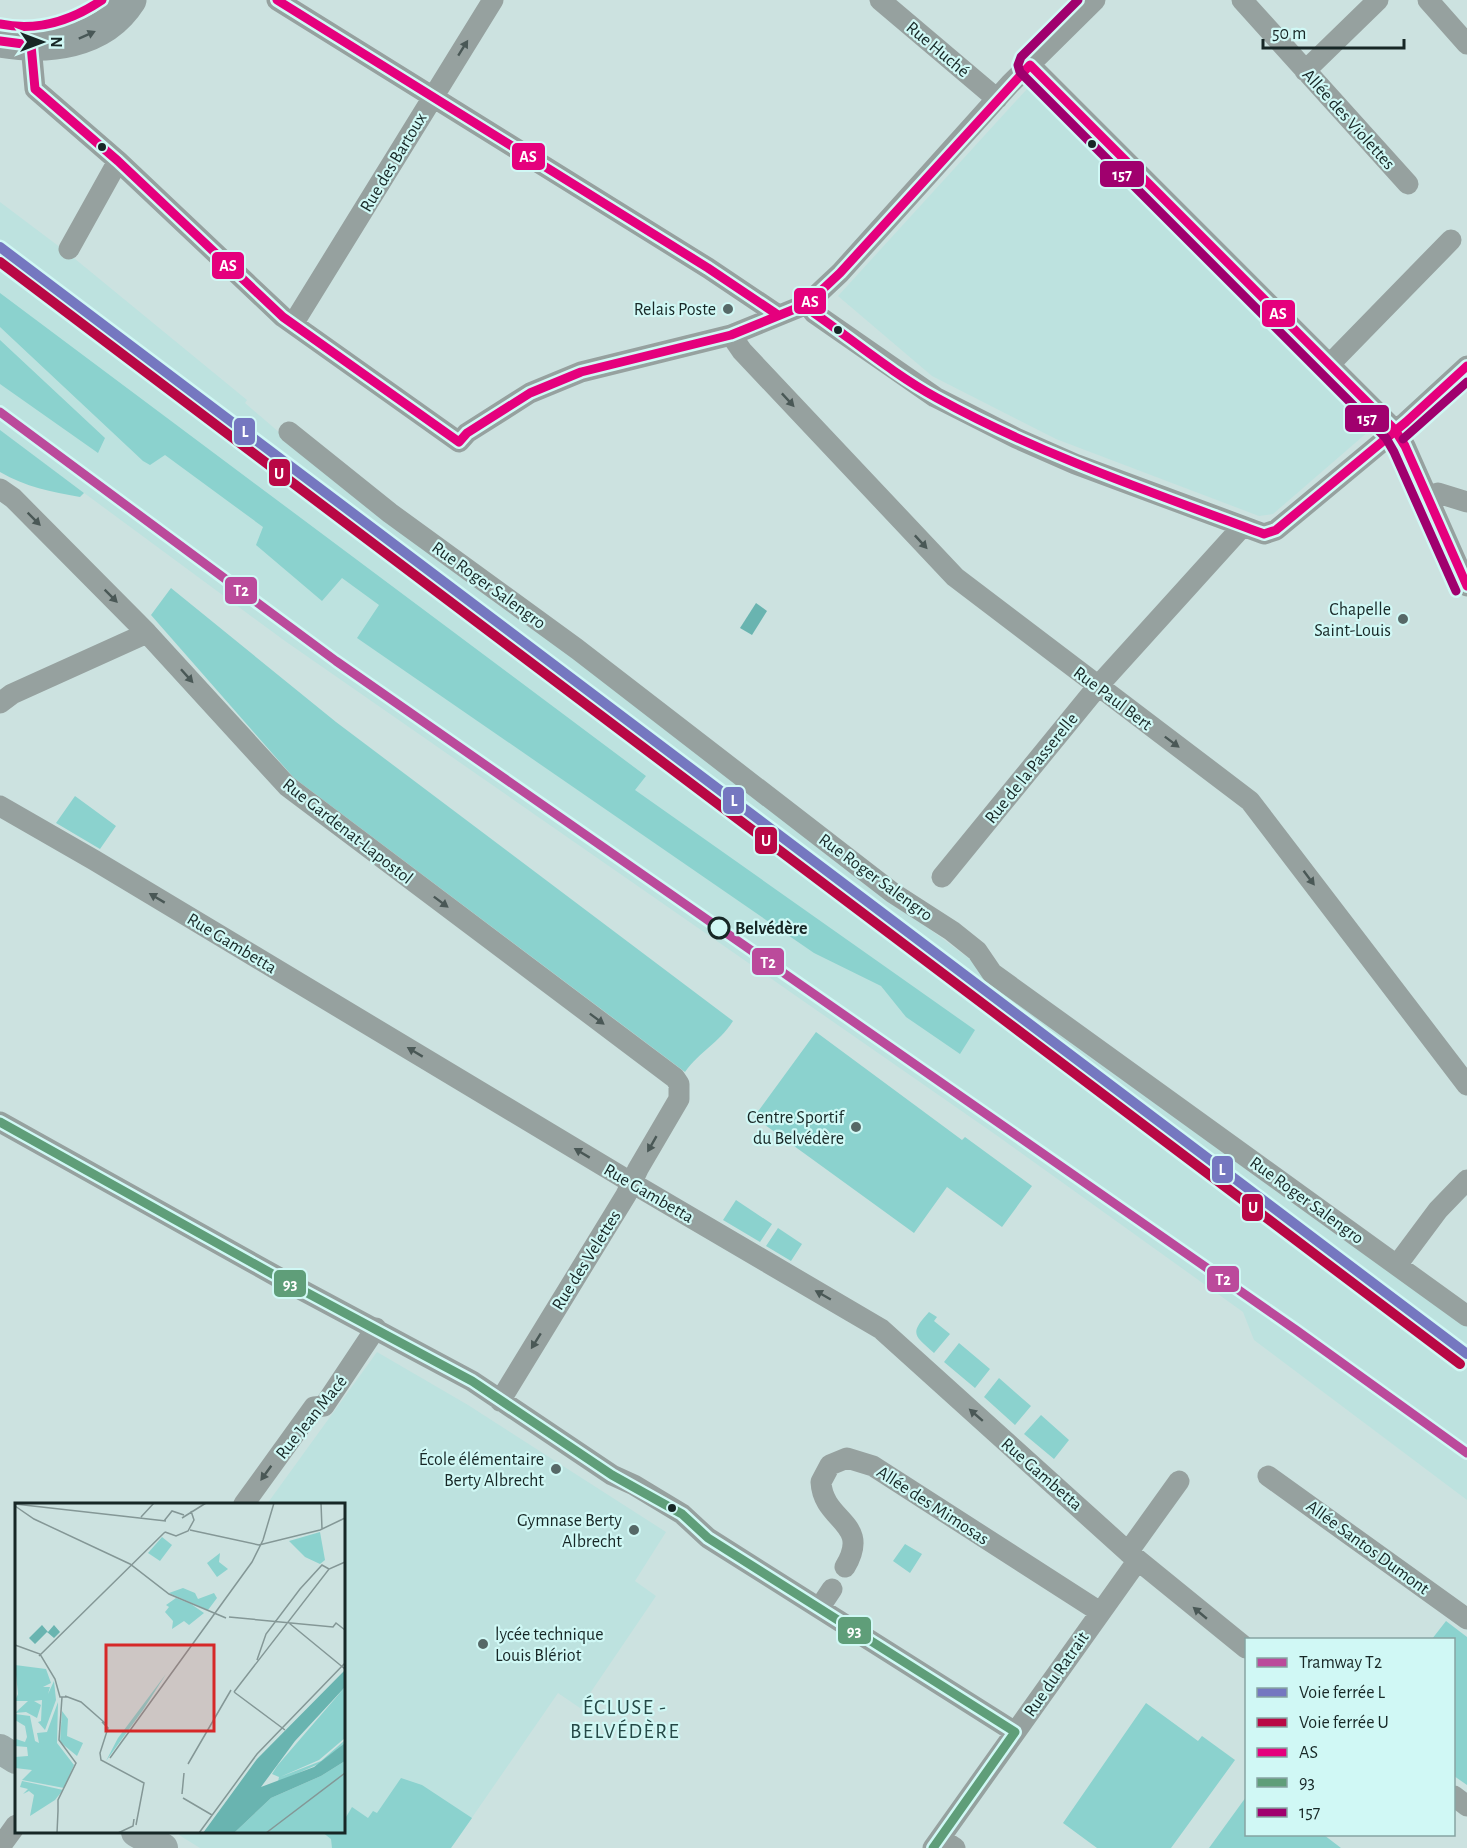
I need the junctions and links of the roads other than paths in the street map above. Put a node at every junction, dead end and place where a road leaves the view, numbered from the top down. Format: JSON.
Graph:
{"nodes":[{"id":1,"x":102,"y":0,"type":"edge"},
{"id":2,"x":130,"y":0,"type":"edge"},
{"id":3,"x":277,"y":0,"type":"edge"},
{"id":4,"x":493,"y":0,"type":"edge"},
{"id":5,"x":880,"y":0,"type":"edge"},
{"id":6,"x":1095,"y":0,"type":"edge"},
{"id":7,"x":1242,"y":0,"type":"edge"},
{"id":8,"x":1377,"y":0,"type":"edge"},
{"id":9,"x":1428,"y":0,"type":"edge"},
{"id":10,"x":0,"y":24,"type":"edge"},
{"id":11,"x":16,"y":43,"type":"edge"},
{"id":12,"x":1467,"y":44,"type":"edge"},
{"id":13,"x":1030,"y":65,"type":"junction"},
{"id":14,"x":1305,"y":71,"type":"junction"},
{"id":15,"x":433,"y":97,"type":"junction"},
{"id":16,"x":997,"y":99,"type":"junction"},
{"id":17,"x":118,"y":161,"type":"junction"},
{"id":18,"x":1408,"y":184,"type":"dead end"},
{"id":19,"x":1451,"y":240,"type":"dead end"},
{"id":20,"x":69,"y":249,"type":"dead end"},
{"id":21,"x":807,"y":304,"type":"junction"},
{"id":22,"x":778,"y":315,"type":"junction"},
{"id":23,"x":293,"y":324,"type":"junction"},
{"id":24,"x":731,"y":335,"type":"junction"},
{"id":25,"x":1330,"y":364,"type":"junction"},
{"id":26,"x":1467,"y":366,"type":"edge"},
{"id":27,"x":1395,"y":430,"type":"junction"},
{"id":28,"x":289,"y":432,"type":"dead end"},
{"id":29,"x":0,"y":489,"type":"edge"},
{"id":30,"x":1428,"y":497,"type":"junction"},
{"id":31,"x":1467,"y":502,"type":"edge"},
{"id":32,"x":1242,"y":527,"type":"junction"},
{"id":33,"x":1467,"y":586,"type":"edge"},
{"id":34,"x":147,"y":633,"type":"junction"},
{"id":35,"x":1098,"y":686,"type":"junction"},
{"id":36,"x":0,"y":703,"type":"edge"},
{"id":37,"x":0,"y":806,"type":"edge"},
{"id":38,"x":942,"y":877,"type":"dead end"},
{"id":39,"x":679,"y":1084,"type":"joint"},
{"id":40,"x":1467,"y":1085,"type":"edge"},
{"id":41,"x":0,"y":1122,"type":"edge"},
{"id":42,"x":1467,"y":1180,"type":"edge"},
{"id":43,"x":632,"y":1183,"type":"junction"},
{"id":44,"x":1397,"y":1265,"type":"junction"},
{"id":45,"x":1467,"y":1316,"type":"edge"},
{"id":46,"x":376,"y":1328,"type":"junction"},
{"id":47,"x":500,"y":1401,"type":"junction"},
{"id":48,"x":1268,"y":1476,"type":"dead end"},
{"id":49,"x":1179,"y":1481,"type":"dead end"},
{"id":50,"x":245,"y":1503,"type":"edge"},
{"id":51,"x":1133,"y":1556,"type":"junction"},
{"id":52,"x":845,"y":1567,"type":"dead end"},
{"id":53,"x":832,"y":1589,"type":"dead end"},
{"id":54,"x":820,"y":1607,"type":"junction"},
{"id":55,"x":1100,"y":1612,"type":"junction"},
{"id":56,"x":1467,"y":1619,"type":"edge"},
{"id":57,"x":1245,"y":1647,"type":"edge"},
{"id":58,"x":1015,"y":1732,"type":"junction"},
{"id":59,"x":0,"y":1749,"type":"edge"},
{"id":60,"x":15,"y":1758,"type":"edge"},
{"id":61,"x":1455,"y":1797,"type":"edge"},
{"id":62,"x":1467,"y":1806,"type":"edge"},
{"id":63,"x":15,"y":1826,"type":"edge"},
{"id":64,"x":138,"y":1833,"type":"edge"},
{"id":65,"x":943,"y":1845,"type":"edge"},
{"id":66,"x":0,"y":1847,"type":"edge"},
{"id":67,"x":163,"y":1848,"type":"edge"}],
"edges":[{"from":1,"to":10,"type":"main road"},
{"from":11,"to":2,"type":"main road","one_way":true},
{"from":3,"to":15,"type":"street"},
{"from":15,"to":4,"type":"street","name":"Rue des Bartoux","one_way":true},
{"from":5,"to":16,"type":"street","name":"Rue Huché"},
{"from":6,"to":13,"type":"street"},
{"from":7,"to":14,"type":"street","name":"Allée des Violettes"},
{"from":8,"to":14,"type":"street"},
{"from":9,"to":12,"type":"street"},
{"from":11,"to":17,"type":"street"},
{"from":13,"to":16,"type":"street"},
{"from":13,"to":25,"type":"street"},
{"from":14,"to":18,"type":"street","name":"Allée des Violettes"},
{"from":15,"to":22,"type":"street"},
{"from":15,"to":23,"type":"street","name":"Rue des Bartoux"},
{"from":16,"to":21,"type":"street"},
{"from":17,"to":20,"type":"street"},
{"from":17,"to":23,"type":"street"},
{"from":19,"to":25,"type":"street"},
{"from":21,"to":22,"type":"street"},
{"from":21,"to":32,"type":"street"},
{"from":22,"to":24,"type":"street"},
{"from":23,"to":24,"type":"street"},
{"from":24,"to":35,"type":"street","name":"Rue Paul Bert","one_way":true},
{"from":25,"to":27,"type":"street"},
{"from":26,"to":27,"type":"street"},
{"from":27,"to":30,"type":"street"},
{"from":27,"to":32,"type":"street"},
{"from":28,"to":44,"type":"street","name":"Rue Roger Salengro"},
{"from":29,"to":34,"type":"street","name":"Rue Gardenat-Lapostol","one_way":true},
{"from":30,"to":31,"type":"street"},
{"from":30,"to":33,"type":"street"},
{"from":32,"to":35,"type":"street","name":"Rue de la Passerelle"},
{"from":34,"to":36,"type":"street"},
{"from":34,"to":39,"type":"street","name":"Rue Gardenat-Lapostol","one_way":true},
{"from":35,"to":38,"type":"street","name":"Rue de la Passerelle"},
{"from":35,"to":40,"type":"street","name":"Rue Paul Bert","one_way":true},
{"from":43,"to":37,"type":"street","name":"Rue Gambetta","one_way":true},
{"from":39,"to":43,"type":"street","name":"Rue des Velettes","one_way":true},
{"from":41,"to":46,"type":"street"},
{"from":42,"to":44,"type":"street"},
{"from":43,"to":47,"type":"street","name":"Rue des Velettes","one_way":true},
{"from":51,"to":43,"type":"street","name":"Rue Gambetta","one_way":true},
{"from":44,"to":45,"type":"street","name":"Rue Roger Salengro"},
{"from":46,"to":47,"type":"street"},
{"from":46,"to":50,"type":"street","name":"Rue Jean Macé","one_way":true},
{"from":47,"to":54,"type":"street"},
{"from":48,"to":56,"type":"street","name":"Allée Santos Dumont"},
{"from":49,"to":51,"type":"street","name":"Rue du Ratrait"},
{"from":51,"to":55,"type":"street","name":"Rue du Ratrait"},
{"from":57,"to":51,"type":"street","name":"Rue Gambetta","one_way":true},
{"from":52,"to":55,"type":"street","name":"Allée des Mimosas"},
{"from":53,"to":54,"type":"street"},
{"from":54,"to":58,"type":"street"},
{"from":55,"to":58,"type":"street","name":"Rue du Ratrait"},
{"from":58,"to":65,"type":"street","name":"Rue du Ratrait"},
{"from":59,"to":60,"type":"street"},
{"from":61,"to":62,"type":"street"},
{"from":63,"to":66,"type":"street"},
{"from":64,"to":67,"type":"street"}]}
